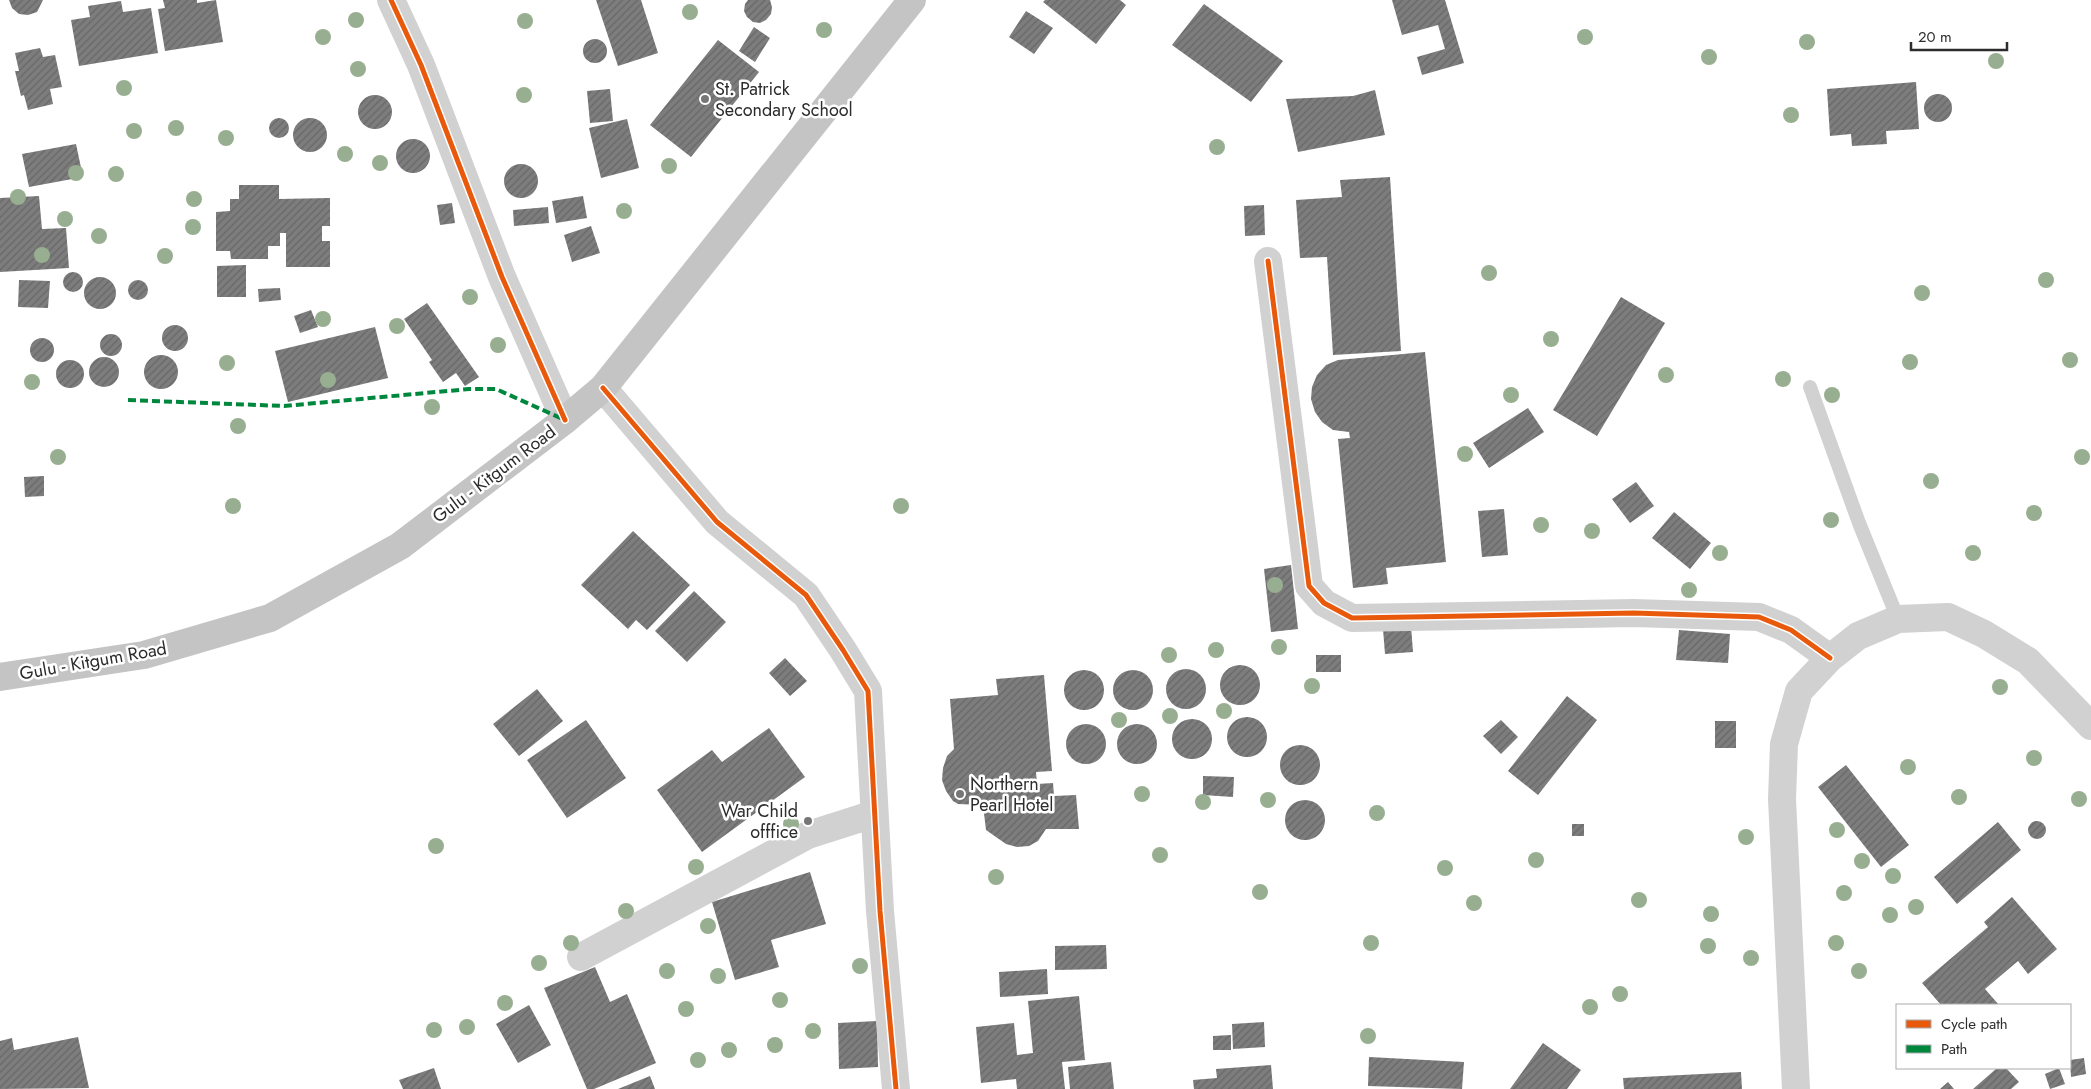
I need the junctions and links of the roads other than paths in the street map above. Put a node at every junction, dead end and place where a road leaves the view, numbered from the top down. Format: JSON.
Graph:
{"nodes":[{"id":1,"x":391,"y":0,"type":"edge"},
{"id":2,"x":912,"y":0,"type":"edge"},
{"id":3,"x":896,"y":11,"type":"edge"},
{"id":4,"x":1268,"y":261,"type":"dead end"},
{"id":5,"x":1810,"y":387,"type":"dead end"},
{"id":6,"x":603,"y":388,"type":"junction"},
{"id":7,"x":565,"y":420,"type":"junction"},
{"id":8,"x":1898,"y":619,"type":"junction"},
{"id":9,"x":1830,"y":658,"type":"junction"},
{"id":10,"x":0,"y":678,"type":"edge"},
{"id":11,"x":2091,"y":726,"type":"edge"},
{"id":12,"x":874,"y":814,"type":"junction"},
{"id":13,"x":581,"y":957,"type":"dead end"},
{"id":14,"x":896,"y":1089,"type":"edge"},
{"id":15,"x":1796,"y":1089,"type":"edge"}],
"edges":[{"from":1,"to":7,"type":"street"},
{"from":2,"to":3,"type":"main road","name":"Gulu - Kitgum Road"},
{"from":3,"to":6,"type":"main road","name":"Gulu - Kitgum Road"},
{"from":4,"to":9,"type":"street"},
{"from":5,"to":8,"type":"lane"},
{"from":6,"to":7,"type":"main road","name":"Gulu - Kitgum Road"},
{"from":6,"to":12,"type":"street"},
{"from":7,"to":10,"type":"main road","name":"Gulu - Kitgum Road"},
{"from":8,"to":9,"type":"street"},
{"from":8,"to":11,"type":"street"},
{"from":9,"to":15,"type":"street"},
{"from":12,"to":13,"type":"street"},
{"from":12,"to":14,"type":"street"}]}
